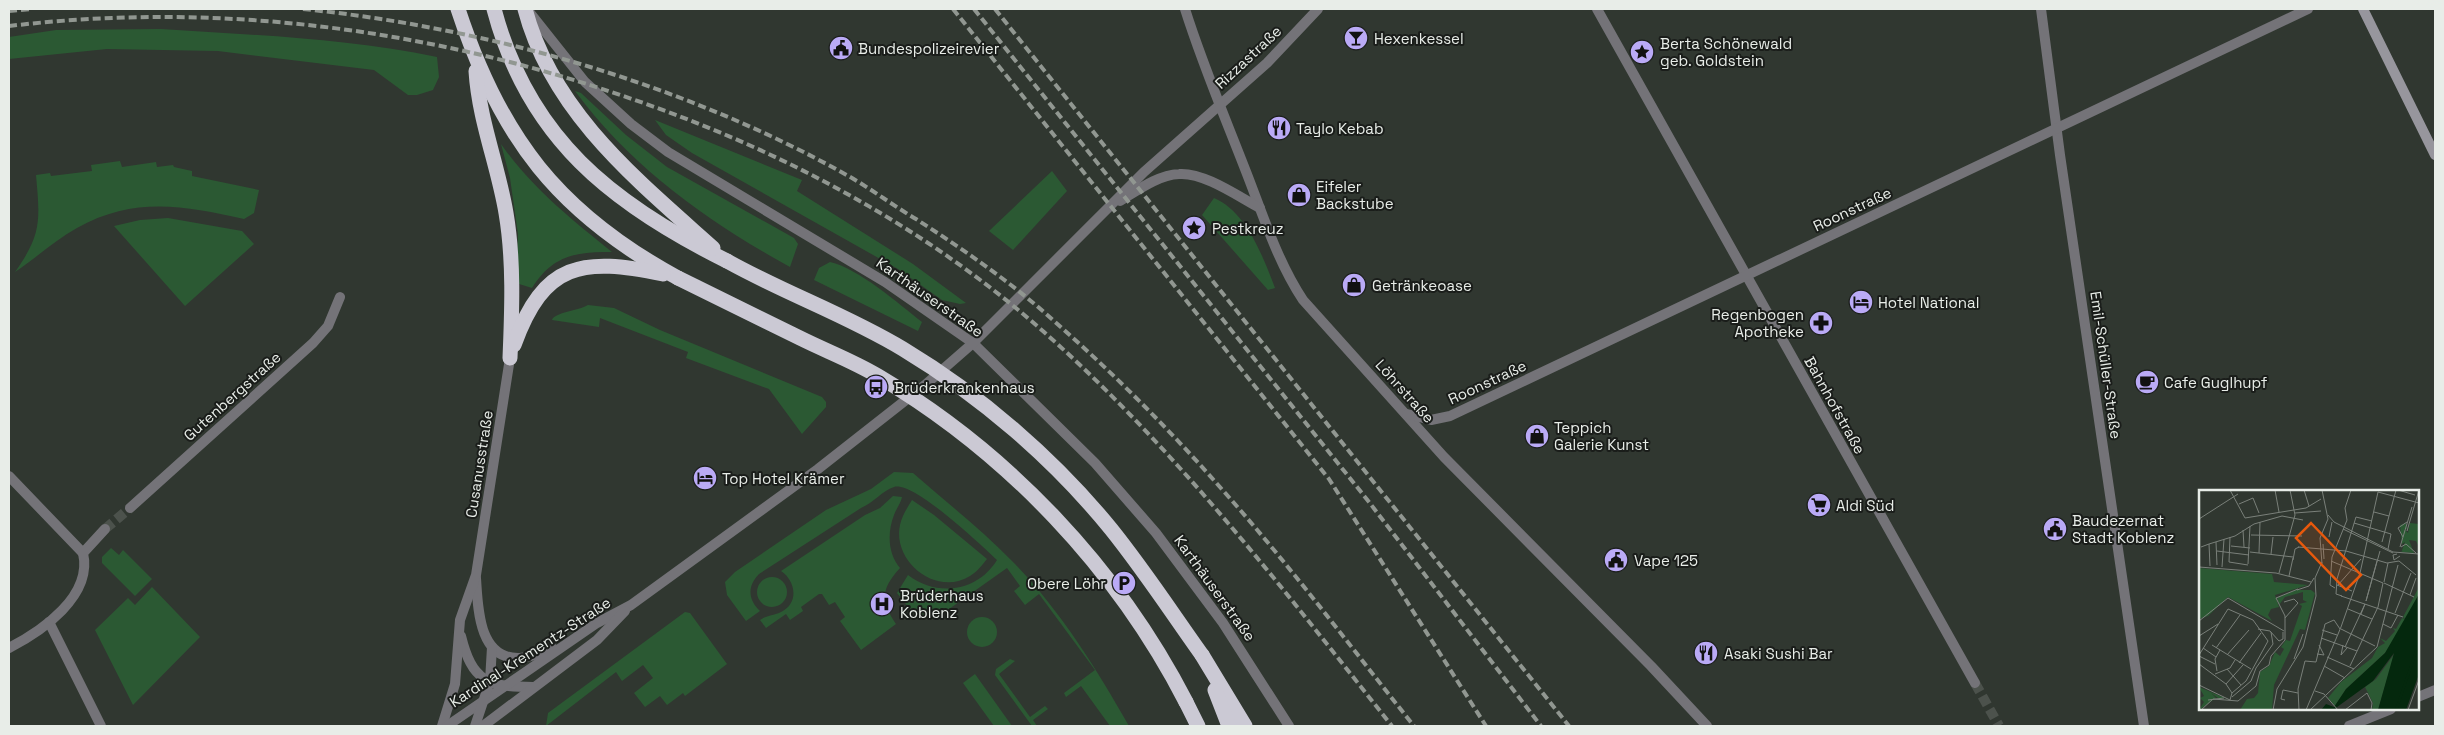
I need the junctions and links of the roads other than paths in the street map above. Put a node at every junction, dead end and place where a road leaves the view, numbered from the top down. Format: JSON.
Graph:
{"nodes":[{"id":1,"x":458,"y":9,"type":"edge"},
{"id":2,"x":494,"y":9,"type":"edge"},
{"id":3,"x":526,"y":9,"type":"edge"},
{"id":4,"x":1184,"y":9,"type":"edge"},
{"id":5,"x":1318,"y":9,"type":"edge"},
{"id":6,"x":1597,"y":9,"type":"edge"},
{"id":7,"x":2041,"y":9,"type":"edge"},
{"id":8,"x":2308,"y":9,"type":"edge"},
{"id":9,"x":2363,"y":9,"type":"edge"},
{"id":10,"x":476,"y":59,"type":"junction"},
{"id":11,"x":1219,"y":105,"type":"junction"},
{"id":12,"x":2057,"y":128,"type":"junction"},
{"id":13,"x":2435,"y":155,"type":"edge"},
{"id":14,"x":1260,"y":208,"type":"junction"},
{"id":15,"x":1105,"y":209,"type":"junction"},
{"id":16,"x":727,"y":261,"type":"junction"},
{"id":17,"x":1746,"y":276,"type":"junction"},
{"id":18,"x":678,"y":278,"type":"junction"},
{"id":19,"x":340,"y":297,"type":"dead end"},
{"id":20,"x":973,"y":343,"type":"junction"},
{"id":21,"x":510,"y":358,"type":"junction"},
{"id":22,"x":1407,"y":414,"type":"junction"},
{"id":23,"x":9,"y":476,"type":"edge"},
{"id":24,"x":130,"y":508,"type":"tunnel mouth"},
{"id":25,"x":105,"y":529,"type":"tunnel mouth"},
{"id":26,"x":83,"y":553,"type":"junction"},
{"id":27,"x":476,"y":574,"type":"junction"},
{"id":28,"x":631,"y":605,"type":"junction"},
{"id":29,"x":49,"y":622,"type":"junction"},
{"id":30,"x":459,"y":630,"type":"junction"},
{"id":31,"x":564,"y":646,"type":"junction"},
{"id":32,"x":492,"y":647,"type":"junction"},
{"id":33,"x":9,"y":648,"type":"edge"},
{"id":34,"x":1202,"y":655,"type":"junction"},
{"id":35,"x":490,"y":681,"type":"junction"},
{"id":36,"x":1975,"y":684,"type":"tunnel mouth"},
{"id":37,"x":506,"y":686,"type":"junction"},
{"id":38,"x":533,"y":688,"type":"junction"},
{"id":39,"x":2435,"y":690,"type":"edge"},
{"id":40,"x":2419,"y":697,"type":"edge"},
{"id":41,"x":485,"y":698,"type":"junction"},
{"id":42,"x":2389,"y":710,"type":"edge"},
{"id":43,"x":101,"y":726,"type":"edge"},
{"id":44,"x":442,"y":726,"type":"edge"},
{"id":45,"x":447,"y":726,"type":"edge"},
{"id":46,"x":475,"y":726,"type":"edge"},
{"id":47,"x":483,"y":726,"type":"edge"},
{"id":48,"x":1198,"y":726,"type":"edge"},
{"id":49,"x":1229,"y":726,"type":"edge"},
{"id":50,"x":1245,"y":726,"type":"edge"},
{"id":51,"x":1289,"y":726,"type":"edge"},
{"id":52,"x":1707,"y":726,"type":"edge"},
{"id":53,"x":2144,"y":726,"type":"edge"},
{"id":54,"x":2350,"y":726,"type":"edge"}],
"edges":[{"from":1,"to":10,"type":"highway"},
{"from":2,"to":16,"type":"highway"},
{"from":3,"to":16,"type":"highway"},
{"from":3,"to":20,"type":"street","name":"Karthäuserstraße"},
{"from":4,"to":11,"type":"street","name":"Löhrstraße"},
{"from":5,"to":11,"type":"street","name":"Rizzastraße"},
{"from":6,"to":17,"type":"street","name":"Bahnhofstraße"},
{"from":7,"to":12,"type":"street","name":"Emil-Schüller-Straße"},
{"from":8,"to":12,"type":"street","name":"Roonstraße"},
{"from":9,"to":13,"type":"street"},
{"from":10,"to":18,"type":"highway"},
{"from":10,"to":21,"type":"highway"},
{"from":11,"to":14,"type":"street","name":"Löhrstraße"},
{"from":11,"to":15,"type":"street","name":"Kardinal-Krementz-Straße"},
{"from":12,"to":17,"type":"street","name":"Roonstraße"},
{"from":12,"to":53,"type":"street","name":"Emil-Schüller-Straße"},
{"from":14,"to":15,"type":"street","name":"Kardinal-Krementz-Straße"},
{"from":14,"to":22,"type":"street","name":"Löhrstraße"},
{"from":15,"to":20,"type":"street","name":"Kardinal-Krementz-Straße"},
{"from":16,"to":34,"type":"highway","bridge":true},
{"from":17,"to":22,"type":"street","name":"Roonstraße"},
{"from":17,"to":36,"type":"street","name":"Bahnhofstraße"},
{"from":18,"to":21,"type":"highway"},
{"from":18,"to":48,"type":"highway","bridge":true},
{"from":19,"to":24,"type":"street","name":"Gutenbergstraße"},
{"from":20,"to":28,"type":"street","name":"Kardinal-Krementz-Straße"},
{"from":20,"to":51,"type":"street","name":"Karthäuserstraße"},
{"from":21,"to":27,"type":"street","name":"Cusanusstraße"},
{"from":22,"to":52,"type":"street","name":"Löhrstraße"},
{"from":23,"to":26,"type":"street"},
{"from":25,"to":26,"type":"street"},
{"from":26,"to":29,"type":"street"},
{"from":27,"to":30,"type":"street","name":"Cusanusstraße"},
{"from":27,"to":32,"type":"street","name":"Cusanusstraße"},
{"from":28,"to":31,"type":"street","name":"Kardinal-Krementz-Straße"},
{"from":28,"to":38,"type":"street","name":"Kardinal-Krementz-Straße"},
{"from":29,"to":33,"type":"street"},
{"from":29,"to":43,"type":"street"},
{"from":30,"to":35,"type":"street","name":"Cusanusstraße"},
{"from":30,"to":44,"type":"street","name":"Cusanusstraße"},
{"from":31,"to":32,"type":"street"},
{"from":31,"to":37,"type":"street","name":"Kardinal-Krementz-Straße"},
{"from":32,"to":35,"type":"street","name":"Cusanusstraße"},
{"from":34,"to":49,"type":"highway"},
{"from":34,"to":50,"type":"highway"},
{"from":35,"to":37,"type":"street","name":"Cusanusstraße"},
{"from":35,"to":41,"type":"street","name":"Cusanusstraße"},
{"from":37,"to":38,"type":"street","name":"Cusanusstraße"},
{"from":37,"to":41,"type":"street","name":"Kardinal-Krementz-Straße"},
{"from":38,"to":47,"type":"street","name":"Kardinal-Krementz-Straße"},
{"from":39,"to":40,"type":"street"},
{"from":41,"to":45,"type":"street","name":"Kardinal-Krementz-Straße"},
{"from":41,"to":46,"type":"street","name":"Cusanusstraße"},
{"from":42,"to":54,"type":"street"}]}
